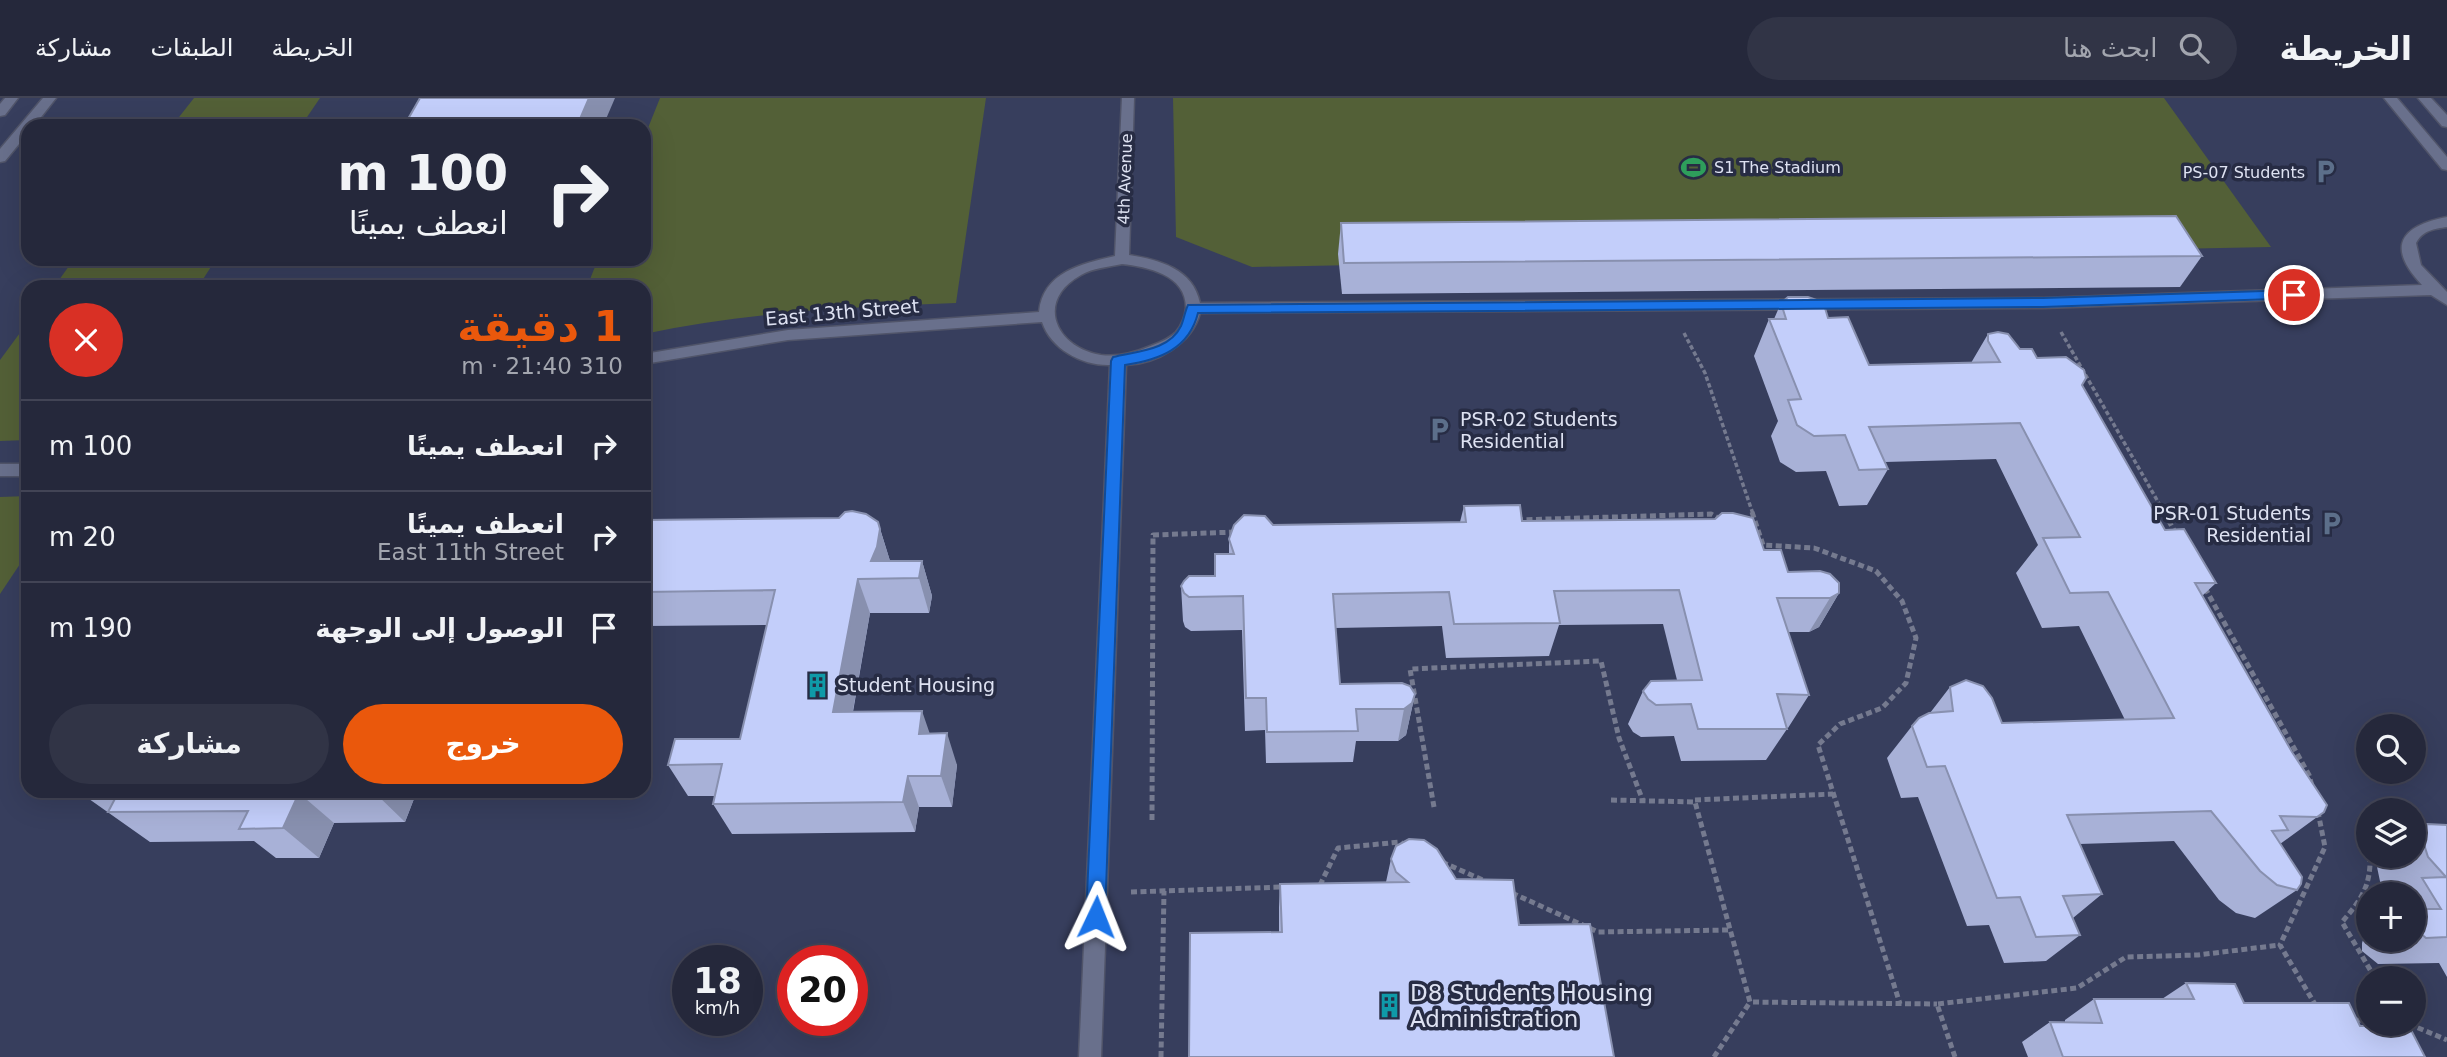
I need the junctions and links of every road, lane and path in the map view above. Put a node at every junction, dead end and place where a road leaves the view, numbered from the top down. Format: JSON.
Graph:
{"nodes":[{"id":1,"x":12,"y":98,"type":"edge"},
{"id":2,"x":50,"y":98,"type":"edge"},
{"id":3,"x":1128,"y":98,"type":"edge"},
{"id":4,"x":2390,"y":98,"type":"edge"},
{"id":5,"x":2424,"y":98,"type":"edge"},
{"id":6,"x":0,"y":112,"type":"edge"},
{"id":7,"x":32,"y":119,"type":"edge"},
{"id":8,"x":2447,"y":123,"type":"edge"},
{"id":9,"x":21,"y":133,"type":"edge"},
{"id":10,"x":0,"y":158,"type":"edge"},
{"id":11,"x":2447,"y":166,"type":"edge"},
{"id":12,"x":2447,"y":222,"type":"edge"},
{"id":13,"x":1122,"y":259,"type":"junction"},
{"id":14,"x":2433,"y":290,"type":"junction"},
{"id":15,"x":2447,"y":300,"type":"edge"},
{"id":16,"x":2043,"y":303,"type":"junction"},
{"id":17,"x":1668,"y":305,"type":"junction"},
{"id":18,"x":1193,"y":308,"type":"junction"},
{"id":19,"x":1045,"y":317,"type":"junction"},
{"id":20,"x":651,"y":358,"type":"edge"},
{"id":21,"x":1118,"y":361,"type":"junction"},
{"id":22,"x":0,"y":470,"type":"edge"},
{"id":23,"x":21,"y":470,"type":"edge"},
{"id":24,"x":1722,"y":520,"type":"edge"},
{"id":25,"x":1506,"y":521,"type":"edge"},
{"id":26,"x":1248,"y":531,"type":"edge"},
{"id":27,"x":1752,"y":539,"type":"edge"},
{"id":28,"x":2180,"y":542,"type":"edge"},
{"id":29,"x":1763,"y":545,"type":"junction"},
{"id":30,"x":2201,"y":579,"type":"edge"},
{"id":31,"x":1833,"y":794,"type":"junction"},
{"id":32,"x":1611,"y":800,"type":"dead end"},
{"id":33,"x":1643,"y":801,"type":"junction"},
{"id":34,"x":1675,"y":801,"type":"junction"},
{"id":35,"x":1434,"y":807,"type":"dead end"},
{"id":36,"x":1152,"y":820,"type":"dead end"},
{"id":37,"x":1411,"y":847,"type":"edge"},
{"id":38,"x":1432,"y":857,"type":"edge"},
{"id":39,"x":2370,"y":868,"type":"edge"},
{"id":40,"x":1489,"y":883,"type":"edge"},
{"id":41,"x":1295,"y":886,"type":"edge"},
{"id":42,"x":1308,"y":886,"type":"edge"},
{"id":43,"x":1501,"y":888,"type":"edge"},
{"id":44,"x":1164,"y":891,"type":"junction"},
{"id":45,"x":1096,"y":893,"type":"junction"},
{"id":46,"x":1730,"y":930,"type":"junction"},
{"id":47,"x":2280,"y":944,"type":"junction"},
{"id":48,"x":2368,"y":966,"type":"edge"},
{"id":49,"x":1750,"y":1002,"type":"junction"},
{"id":50,"x":1900,"y":1004,"type":"junction"},
{"id":51,"x":1937,"y":1004,"type":"junction"},
{"id":52,"x":2318,"y":1010,"type":"edge"},
{"id":53,"x":2346,"y":1020,"type":"edge"},
{"id":54,"x":2356,"y":1020,"type":"edge"},
{"id":55,"x":2426,"y":1032,"type":"edge"},
{"id":56,"x":2447,"y":1041,"type":"edge"},
{"id":57,"x":1090,"y":1057,"type":"edge"},
{"id":58,"x":1161,"y":1057,"type":"edge"},
{"id":59,"x":1714,"y":1057,"type":"edge"},
{"id":60,"x":1955,"y":1057,"type":"edge"}],
"edges":[{"from":1,"to":6,"type":"lane"},
{"from":2,"to":7,"type":"lane"},
{"from":3,"to":13,"type":"lane","name":"4th Avenue"},
{"from":4,"to":11,"type":"lane"},
{"from":5,"to":8,"type":"lane"},
{"from":9,"to":10,"type":"lane"},
{"from":12,"to":14,"type":"lane"},
{"from":13,"to":18,"type":"lane"},
{"from":13,"to":19,"type":"lane"},
{"from":14,"to":15,"type":"lane"},
{"from":14,"to":16,"type":"lane"},
{"from":16,"to":17,"type":"lane"},
{"from":16,"to":28,"type":"path"},
{"from":17,"to":18,"type":"lane"},
{"from":17,"to":29,"type":"path"},
{"from":18,"to":21,"type":"lane"},
{"from":19,"to":20,"type":"lane","name":"East 13th Street"},
{"from":19,"to":21,"type":"lane"},
{"from":21,"to":45,"type":"lane"},
{"from":22,"to":23,"type":"lane"},
{"from":24,"to":25,"type":"path"},
{"from":26,"to":36,"type":"path"},
{"from":27,"to":29,"type":"path"},
{"from":29,"to":31,"type":"path"},
{"from":30,"to":47,"type":"path"},
{"from":31,"to":34,"type":"path"},
{"from":31,"to":50,"type":"path"},
{"from":32,"to":33,"type":"path"},
{"from":33,"to":34,"type":"path"},
{"from":33,"to":35,"type":"path"},
{"from":34,"to":46,"type":"path"},
{"from":37,"to":42,"type":"path"},
{"from":38,"to":40,"type":"path"},
{"from":39,"to":48,"type":"path"},
{"from":41,"to":44,"type":"path"},
{"from":43,"to":46,"type":"path"},
{"from":44,"to":45,"type":"path"},
{"from":44,"to":58,"type":"path"},
{"from":45,"to":57,"type":"lane"},
{"from":46,"to":49,"type":"path"},
{"from":47,"to":51,"type":"path"},
{"from":47,"to":52,"type":"path"},
{"from":49,"to":50,"type":"path"},
{"from":49,"to":59,"type":"path"},
{"from":50,"to":51,"type":"path"},
{"from":51,"to":60,"type":"path"},
{"from":53,"to":54,"type":"path"},
{"from":55,"to":56,"type":"path"}]}
